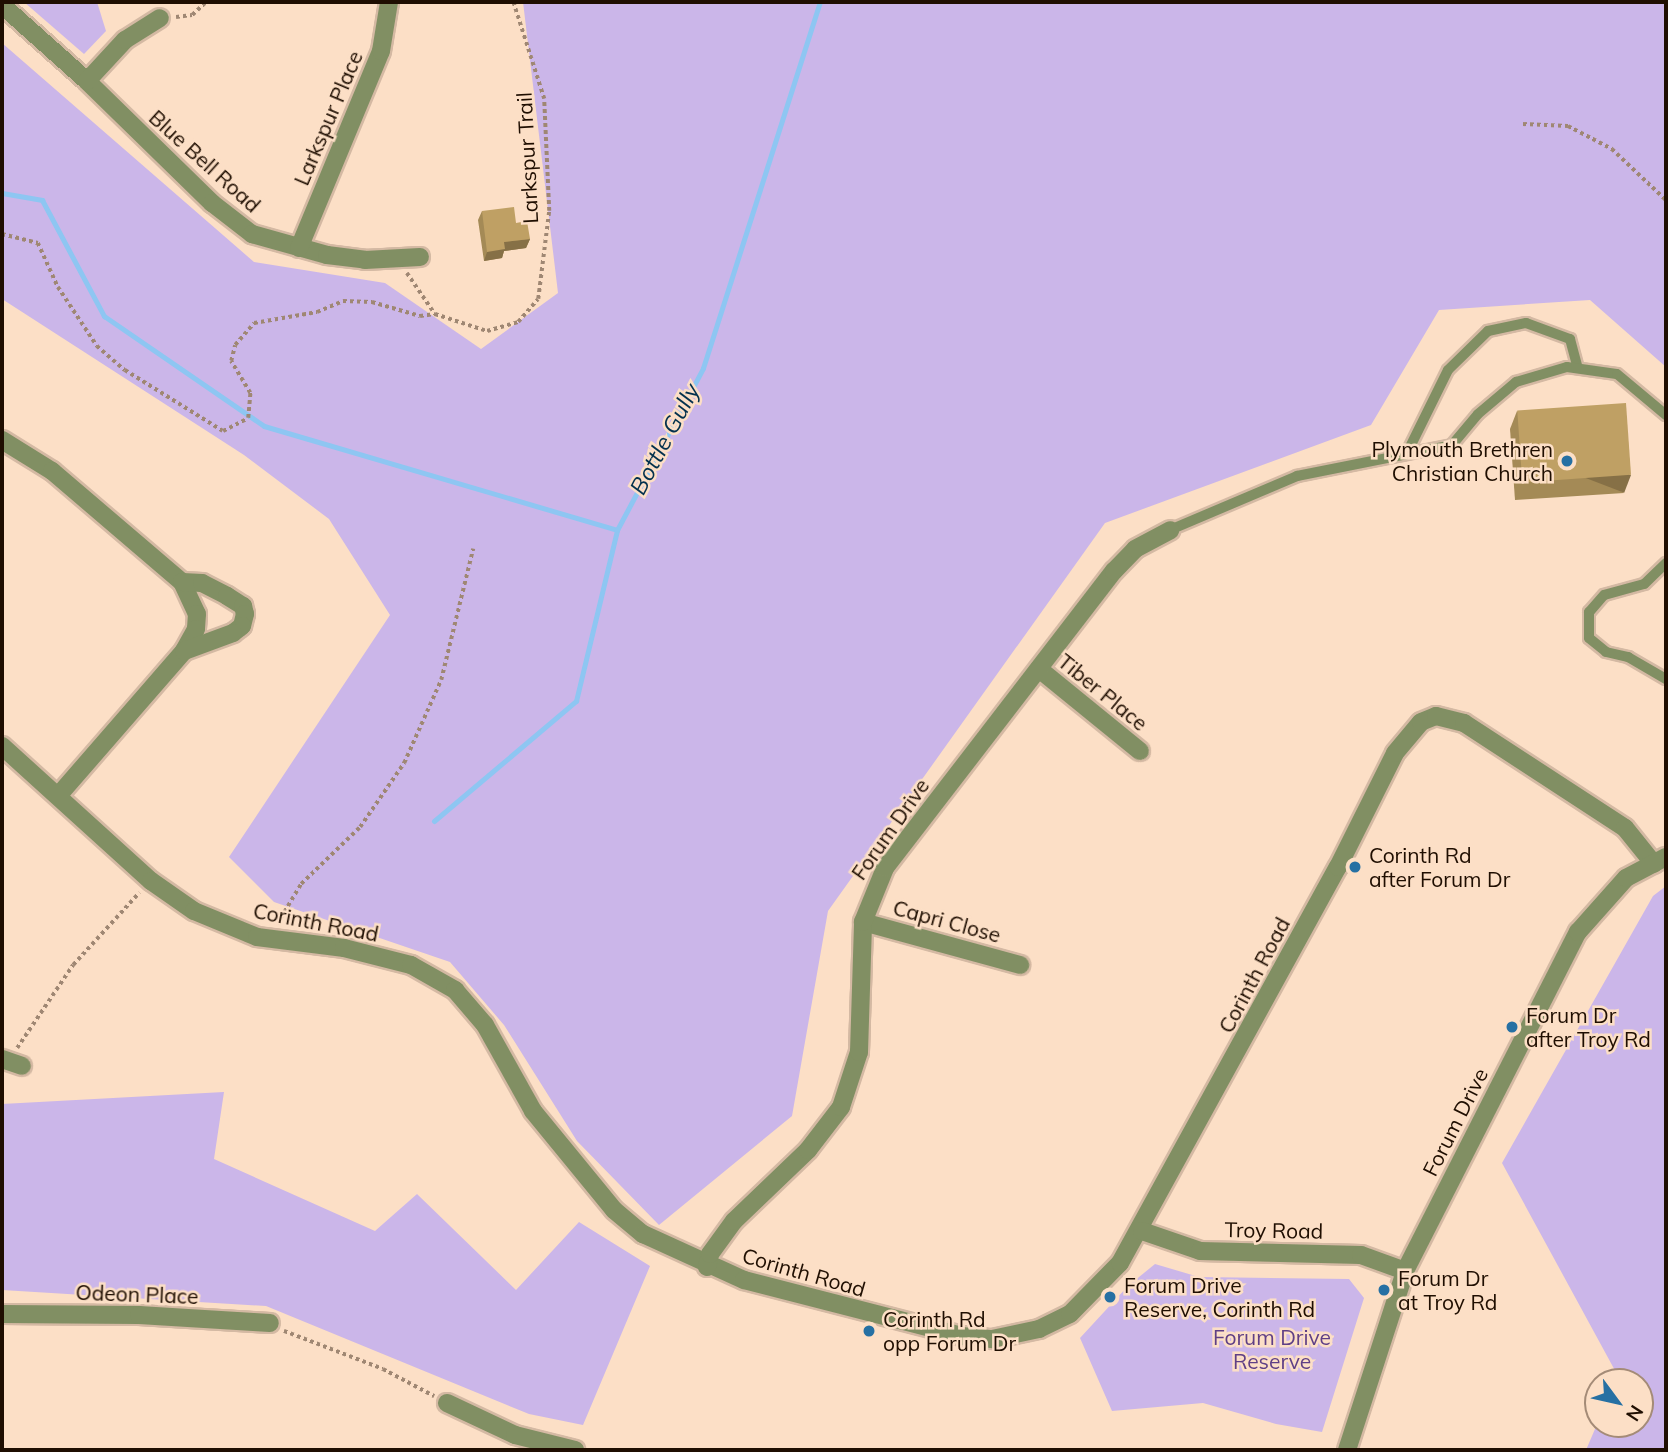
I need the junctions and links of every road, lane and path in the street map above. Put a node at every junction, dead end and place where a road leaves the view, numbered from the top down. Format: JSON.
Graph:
{"nodes":[{"id":1,"x":206,"y":2,"type":"edge"},
{"id":2,"x":389,"y":2,"type":"edge"},
{"id":3,"x":513,"y":2,"type":"edge"},
{"id":4,"x":2,"y":5,"type":"edge"},
{"id":5,"x":160,"y":18,"type":"joint"},
{"id":6,"x":87,"y":81,"type":"junction"},
{"id":7,"x":1523,"y":124,"type":"dead end"},
{"id":8,"x":1666,"y":200,"type":"edge"},
{"id":9,"x":2,"y":234,"type":"edge"},
{"id":10,"x":299,"y":248,"type":"junction"},
{"id":11,"x":420,"y":257,"type":"dead end"},
{"id":12,"x":396,"y":258,"type":"junction"},
{"id":13,"x":435,"y":314,"type":"junction"},
{"id":14,"x":1578,"y":368,"type":"junction"},
{"id":15,"x":1666,"y":415,"type":"edge"},
{"id":16,"x":2,"y":440,"type":"edge"},
{"id":17,"x":1408,"y":451,"type":"junction"},
{"id":18,"x":1170,"y":530,"type":"joint"},
{"id":19,"x":473,"y":549,"type":"dead end"},
{"id":20,"x":1666,"y":563,"type":"edge"},
{"id":21,"x":182,"y":582,"type":"junction"},
{"id":22,"x":184,"y":651,"type":"junction"},
{"id":23,"x":1039,"y":669,"type":"junction"},
{"id":24,"x":1666,"y":679,"type":"edge"},
{"id":25,"x":2,"y":746,"type":"edge"},
{"id":26,"x":1140,"y":751,"type":"dead end"},
{"id":27,"x":58,"y":796,"type":"junction"},
{"id":28,"x":1660,"y":860,"type":"edge"},
{"id":29,"x":139,"y":893,"type":"dead end"},
{"id":30,"x":863,"y":922,"type":"junction"},
{"id":31,"x":269,"y":938,"type":"junction"},
{"id":32,"x":1020,"y":965,"type":"dead end"},
{"id":33,"x":11,"y":1062,"type":"edge"},
{"id":34,"x":1142,"y":1231,"type":"junction"},
{"id":35,"x":707,"y":1267,"type":"junction"},
{"id":36,"x":1405,"y":1271,"type":"junction"},
{"id":37,"x":2,"y":1314,"type":"edge"},
{"id":38,"x":270,"y":1323,"type":"joint"},
{"id":39,"x":447,"y":1404,"type":"joint"},
{"id":40,"x":575,"y":1450,"type":"edge"},
{"id":41,"x":1347,"y":1450,"type":"edge"}],
"edges":[{"from":1,"to":5,"type":"path"},
{"from":2,"to":10,"type":"street","name":"Larkspur Place"},
{"from":3,"to":13,"type":"path","name":"Larkspur Trail"},
{"from":4,"to":6,"type":"street","name":"Blue Bell Road"},
{"from":5,"to":6,"type":"street"},
{"from":6,"to":10,"type":"street","name":"Blue Bell Road"},
{"from":7,"to":8,"type":"path"},
{"from":9,"to":13,"type":"path","name":"Larkspur Trail"},
{"from":10,"to":12,"type":"street","name":"Blue Bell Road"},
{"from":11,"to":12,"type":"street","name":"Blue Bell Road"},
{"from":12,"to":13,"type":"path"},
{"from":14,"to":15,"type":"lane"},
{"from":14,"to":17,"type":"lane"},
{"from":14,"to":17,"type":"lane"},
{"from":16,"to":21,"type":"street"},
{"from":17,"to":18,"type":"lane"},
{"from":18,"to":23,"type":"street","name":"Forum Drive"},
{"from":19,"to":31,"type":"path"},
{"from":20,"to":24,"type":"lane"},
{"from":21,"to":22,"type":"street"},
{"from":21,"to":22,"type":"street"},
{"from":22,"to":27,"type":"street"},
{"from":23,"to":26,"type":"street","name":"Tiber Place"},
{"from":23,"to":30,"type":"street","name":"Forum Drive"},
{"from":25,"to":27,"type":"street","name":"Corinth Road"},
{"from":27,"to":31,"type":"street","name":"Corinth Road"},
{"from":28,"to":34,"type":"street","name":"Corinth Road"},
{"from":28,"to":36,"type":"street","name":"Forum Drive"},
{"from":29,"to":33,"type":"path"},
{"from":30,"to":32,"type":"street","name":"Capri Close"},
{"from":30,"to":35,"type":"street","name":"Forum Drive"},
{"from":31,"to":35,"type":"street","name":"Corinth Road"},
{"from":34,"to":35,"type":"street","name":"Corinth Road"},
{"from":34,"to":36,"type":"street","name":"Troy Road"},
{"from":36,"to":41,"type":"street","name":"Forum Drive"},
{"from":37,"to":38,"type":"street","name":"Odeon Place"},
{"from":38,"to":39,"type":"path"},
{"from":39,"to":40,"type":"street"}]}
